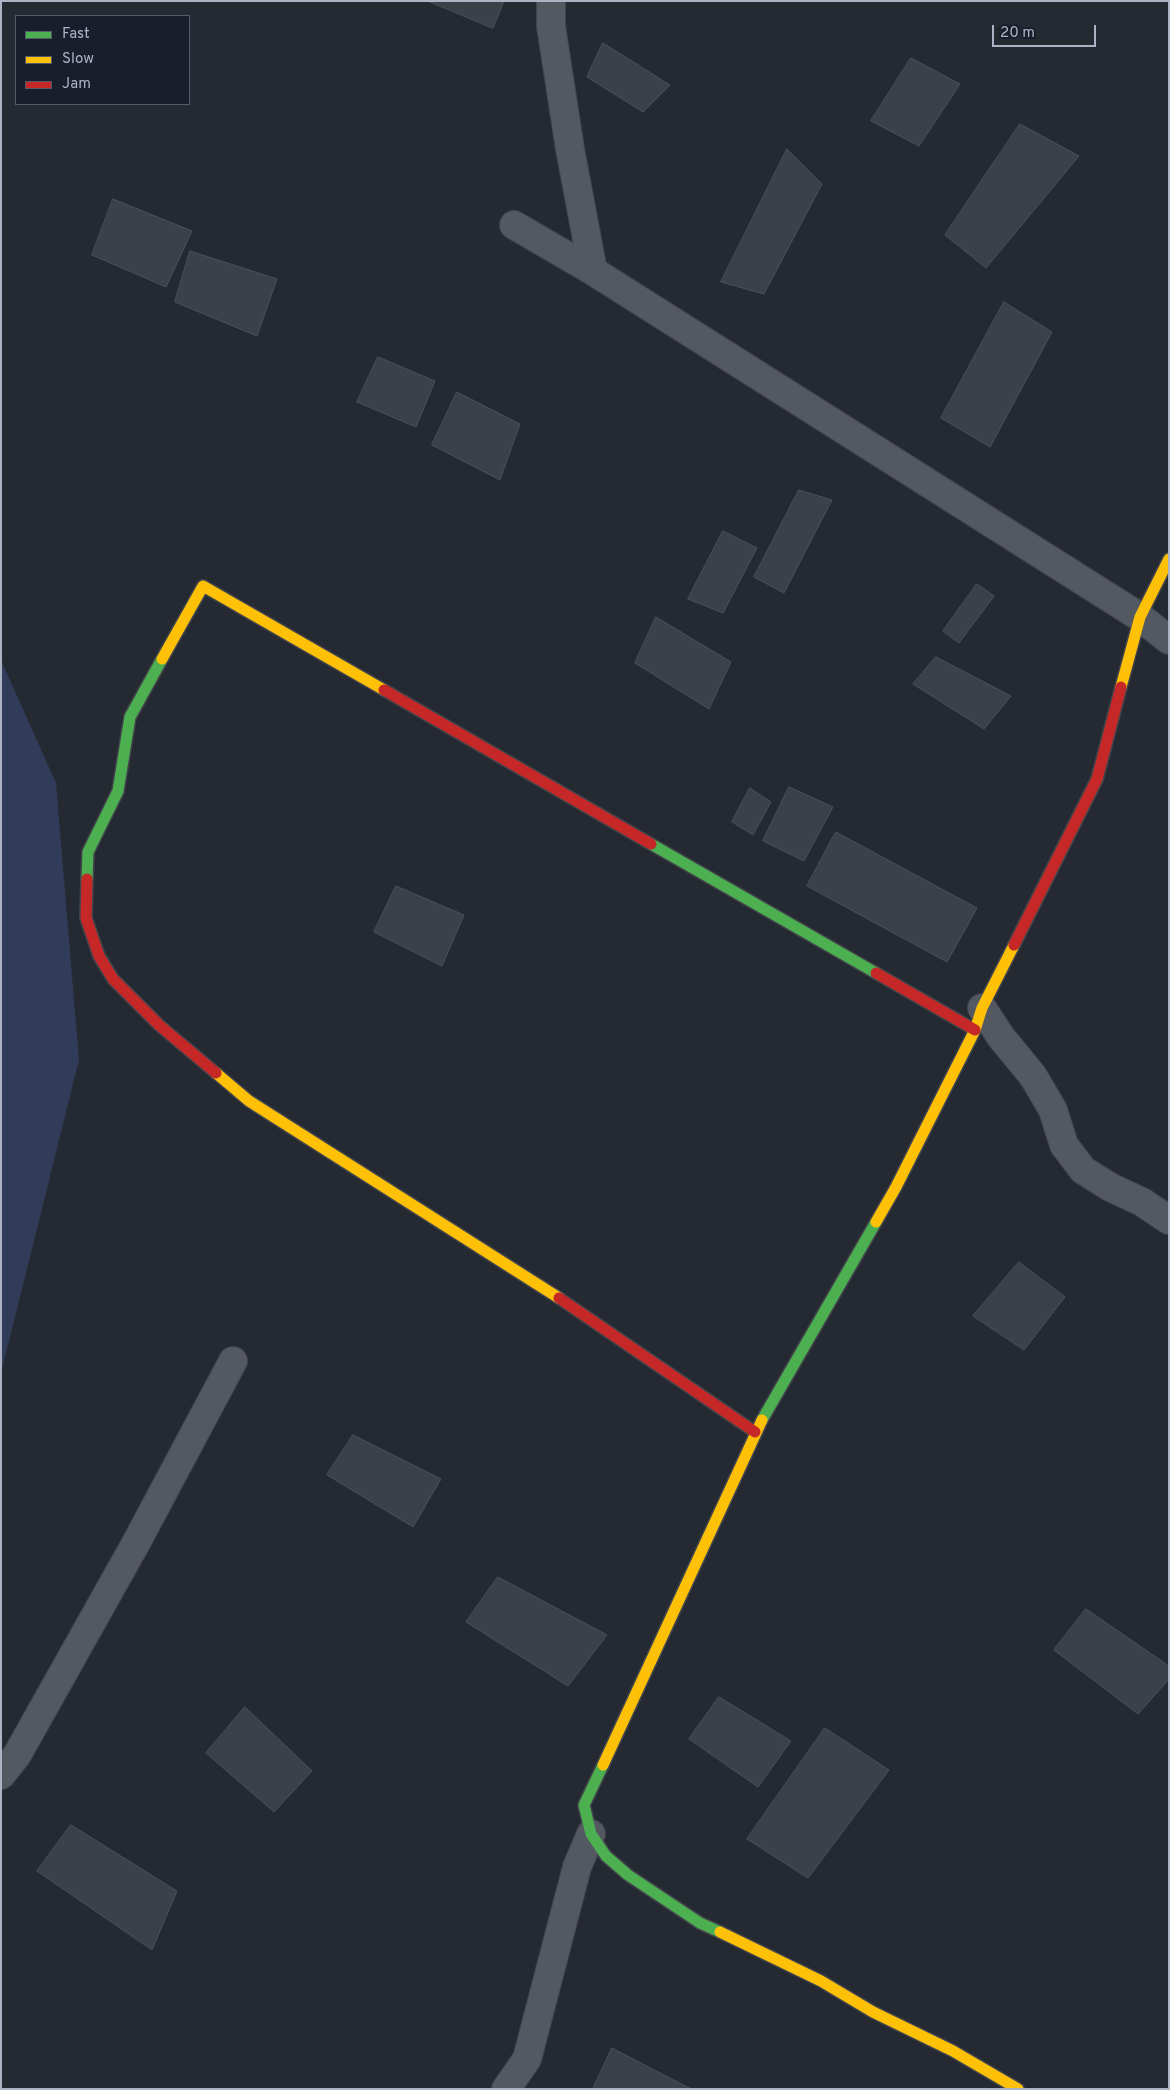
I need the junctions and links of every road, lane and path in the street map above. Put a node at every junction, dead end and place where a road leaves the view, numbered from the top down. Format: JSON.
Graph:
{"nodes":[{"id":1,"x":551,"y":1,"type":"edge"},
{"id":2,"x":514,"y":225,"type":"dead end"},
{"id":3,"x":593,"y":270,"type":"junction"},
{"id":4,"x":1169,"y":558,"type":"edge"},
{"id":5,"x":1140,"y":617,"type":"junction"},
{"id":6,"x":1169,"y":640,"type":"edge"},
{"id":7,"x":978,"y":1019,"type":"junction"},
{"id":8,"x":1169,"y":1220,"type":"edge"},
{"id":9,"x":233,"y":1361,"type":"dead end"},
{"id":10,"x":755,"y":1432,"type":"junction"},
{"id":11,"x":1,"y":1776,"type":"edge"},
{"id":12,"x":591,"y":1834,"type":"junction"},
{"id":13,"x":506,"y":2089,"type":"edge"},
{"id":14,"x":1018,"y":2089,"type":"edge"}],
"edges":[{"from":1,"to":3,"type":"street"},
{"from":2,"to":3,"type":"street"},
{"from":3,"to":5,"type":"street"},
{"from":4,"to":5,"type":"street"},
{"from":5,"to":6,"type":"street"},
{"from":5,"to":7,"type":"street"},
{"from":7,"to":8,"type":"street"},
{"from":7,"to":10,"type":"street"},
{"from":7,"to":10,"type":"street"},
{"from":9,"to":11,"type":"street"},
{"from":10,"to":12,"type":"street"},
{"from":12,"to":13,"type":"street"},
{"from":12,"to":14,"type":"street"}]}
